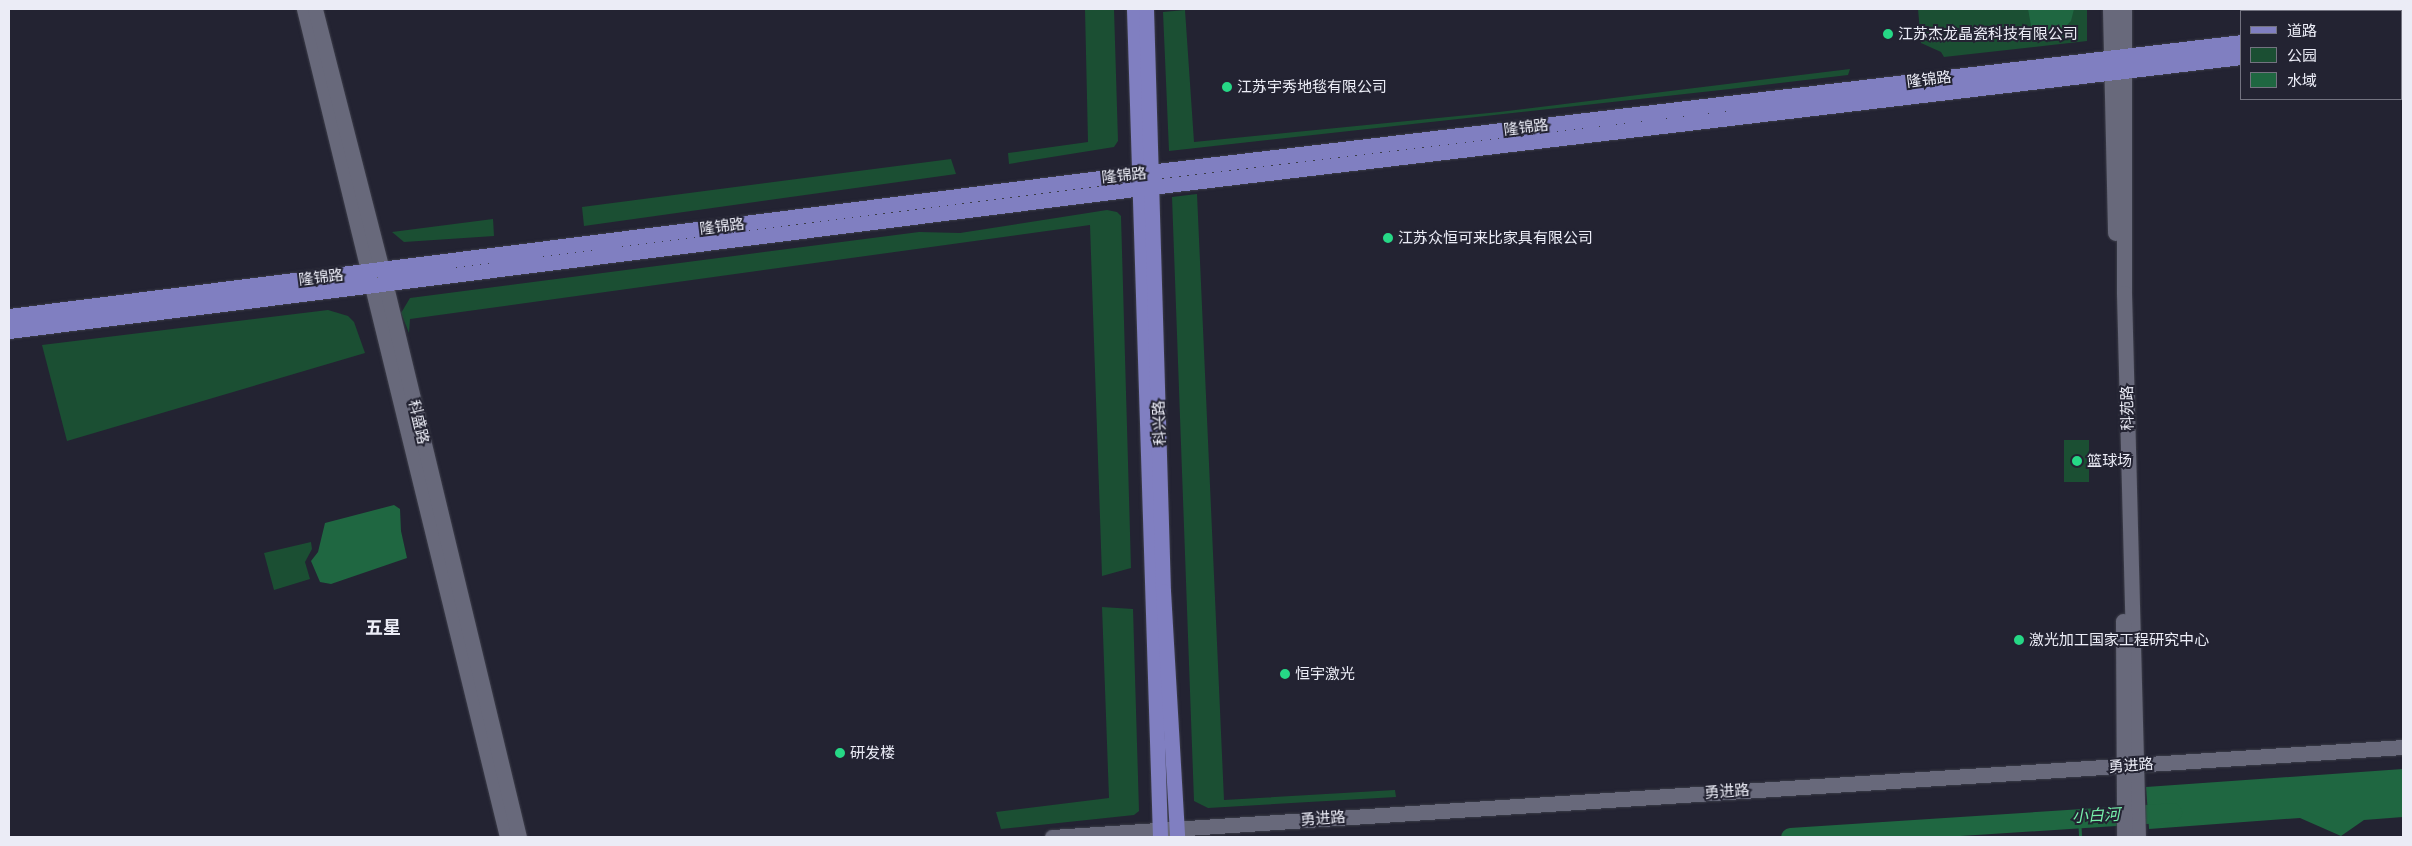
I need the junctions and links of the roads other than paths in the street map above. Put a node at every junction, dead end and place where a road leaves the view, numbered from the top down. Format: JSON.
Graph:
{"nodes":[{"id":1,"x":304,"y":9,"type":"edge"},
{"id":2,"x":315,"y":9,"type":"edge"},
{"id":3,"x":1134,"y":9,"type":"edge"},
{"id":4,"x":1146,"y":9,"type":"edge"},
{"id":5,"x":2110,"y":9,"type":"edge"},
{"id":6,"x":2124,"y":9,"type":"edge"},
{"id":7,"x":2240,"y":42,"type":"edge"},
{"id":8,"x":2240,"y":57,"type":"edge"},
{"id":9,"x":2118,"y":64,"type":"junction"},
{"id":10,"x":1145,"y":180,"type":"junction"},
{"id":11,"x":377,"y":276,"type":"junction"},
{"id":12,"x":9,"y":316,"type":"edge"},
{"id":13,"x":9,"y":331,"type":"edge"},
{"id":14,"x":2403,"y":747,"type":"edge"},
{"id":15,"x":2137,"y":764,"type":"junction"},
{"id":16,"x":2121,"y":765,"type":"junction"},
{"id":17,"x":1176,"y":832,"type":"edge"},
{"id":18,"x":1160,"y":833,"type":"edge"},
{"id":19,"x":2131,"y":836,"type":"edge"},
{"id":20,"x":507,"y":837,"type":"edge"},
{"id":21,"x":519,"y":837,"type":"edge"},
{"id":22,"x":1052,"y":837,"type":"edge"}],
"edges":[{"from":1,"to":11,"type":"street","name":"科盛路"},
{"from":2,"to":11,"type":"street","name":"科盛路"},
{"from":3,"to":10,"type":"main road","name":"科兴路"},
{"from":4,"to":10,"type":"main road","name":"科兴路"},
{"from":5,"to":9,"type":"street","name":"科苑路"},
{"from":6,"to":9,"type":"street","name":"科苑路"},
{"from":7,"to":9,"type":"main road","name":"隆锦路"},
{"from":8,"to":9,"type":"main road","name":"隆锦路"},
{"from":9,"to":10,"type":"main road","name":"隆锦路"},
{"from":9,"to":15,"type":"street","name":"科苑路"},
{"from":9,"to":16,"type":"street","name":"科苑路"},
{"from":10,"to":11,"type":"main road","name":"隆锦路"},
{"from":10,"to":17,"type":"main road","name":"科兴路"},
{"from":10,"to":18,"type":"main road","name":"科兴路"},
{"from":11,"to":12,"type":"main road","name":"隆锦路"},
{"from":11,"to":13,"type":"main road","name":"隆锦路"},
{"from":11,"to":20,"type":"street","name":"科盛路"},
{"from":11,"to":21,"type":"street","name":"科盛路"},
{"from":14,"to":15,"type":"street","name":"勇进路"},
{"from":15,"to":16,"type":"street","name":"勇进路"},
{"from":15,"to":19,"type":"street","name":"科苑路"},
{"from":16,"to":17,"type":"street","name":"勇进路"},
{"from":16,"to":19,"type":"street","name":"科苑路"},
{"from":17,"to":18,"type":"street","name":"勇进路"},
{"from":18,"to":22,"type":"street","name":"勇进路"}]}
